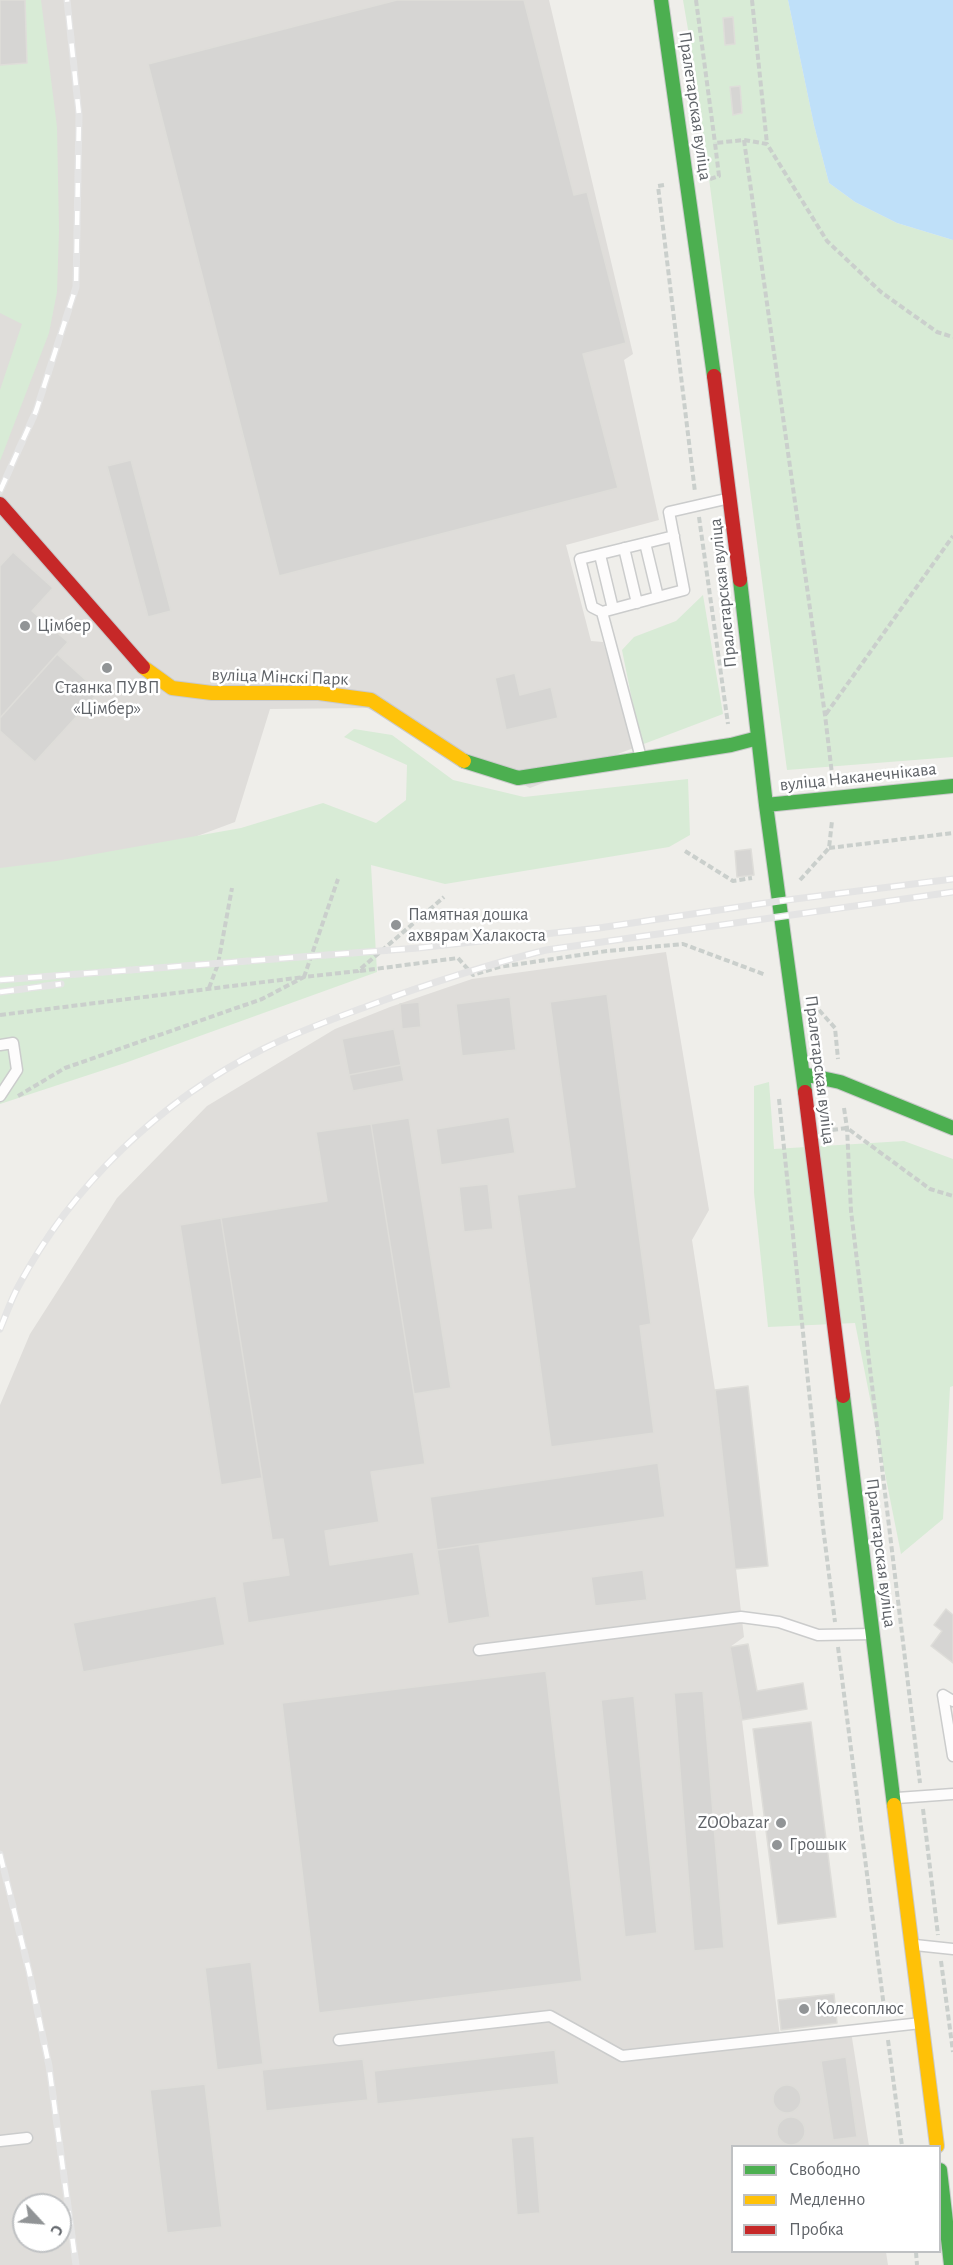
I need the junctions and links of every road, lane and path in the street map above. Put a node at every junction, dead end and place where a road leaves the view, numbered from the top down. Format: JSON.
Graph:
{"nodes":[{"id":1,"x":661,"y":0,"type":"edge"},
{"id":2,"x":696,"y":0,"type":"edge"},
{"id":3,"x":752,"y":0,"type":"edge"},
{"id":4,"x":744,"y":140,"type":"junction"},
{"id":5,"x":715,"y":143,"type":"junction"},
{"id":6,"x":767,"y":144,"type":"junction"},
{"id":7,"x":710,"y":179,"type":"dead end"},
{"id":8,"x":664,"y":185,"type":"dead end"},
{"id":9,"x":953,"y":337,"type":"edge"},
{"id":10,"x":731,"y":498,"type":"junction"},
{"id":11,"x":0,"y":504,"type":"edge"},
{"id":12,"x":697,"y":506,"type":"junction"},
{"id":13,"x":674,"y":536,"type":"junction"},
{"id":14,"x":953,"y":536,"type":"edge"},
{"id":15,"x":645,"y":543,"type":"junction"},
{"id":16,"x":624,"y":548,"type":"junction"},
{"id":17,"x":600,"y":555,"type":"junction"},
{"id":18,"x":658,"y":597,"type":"junction"},
{"id":19,"x":637,"y":603,"type":"junction"},
{"id":20,"x":608,"y":611,"type":"junction"},
{"id":21,"x":825,"y":715,"type":"junction"},
{"id":22,"x":758,"y":738,"type":"junction"},
{"id":23,"x":731,"y":745,"type":"junction"},
{"id":24,"x":641,"y":759,"type":"junction"},
{"id":25,"x":953,"y":786,"type":"edge"},
{"id":26,"x":834,"y":797,"type":"junction"},
{"id":27,"x":766,"y":805,"type":"junction"},
{"id":28,"x":953,"y":833,"type":"edge"},
{"id":29,"x":830,"y":848,"type":"junction"},
{"id":30,"x":685,"y":851,"type":"dead end"},
{"id":31,"x":758,"y":878,"type":"dead end"},
{"id":32,"x":338,"y":879,"type":"dead end"},
{"id":33,"x":797,"y":883,"type":"dead end"},
{"id":34,"x":232,"y":888,"type":"dead end"},
{"id":35,"x":444,"y":897,"type":"dead end"},
{"id":36,"x":765,"y":964,"type":"dead end"},
{"id":37,"x":358,"y":971,"type":"junction"},
{"id":38,"x":766,"y":975,"type":"junction"},
{"id":39,"x":304,"y":976,"type":"junction"},
{"id":40,"x":767,"y":987,"type":"dead end"},
{"id":41,"x":209,"y":988,"type":"junction"},
{"id":42,"x":816,"y":1007,"type":"dead end"},
{"id":43,"x":0,"y":1015,"type":"edge"},
{"id":44,"x":0,"y":1046,"type":"edge"},
{"id":45,"x":803,"y":1074,"type":"junction"},
{"id":46,"x":840,"y":1082,"type":"junction"},
{"id":47,"x":779,"y":1091,"type":"dead end"},
{"id":48,"x":5,"y":1098,"type":"edge"},
{"id":49,"x":847,"y":1128,"type":"junction"},
{"id":50,"x":953,"y":1128,"type":"edge"},
{"id":51,"x":810,"y":1134,"type":"junction"},
{"id":52,"x":784,"y":1137,"type":"junction"},
{"id":53,"x":953,"y":1196,"type":"edge"},
{"id":54,"x":873,"y":1634,"type":"junction"},
{"id":55,"x":837,"y":1635,"type":"junction"},
{"id":56,"x":479,"y":1650,"type":"dead end"},
{"id":57,"x":953,"y":1701,"type":"edge"},
{"id":58,"x":953,"y":1756,"type":"edge"},
{"id":59,"x":953,"y":1794,"type":"edge"},
{"id":60,"x":921,"y":1796,"type":"junction"},
{"id":61,"x":893,"y":1798,"type":"junction"},
{"id":62,"x":912,"y":1945,"type":"junction"},
{"id":63,"x":940,"y":1948,"type":"junction"},
{"id":64,"x":953,"y":1949,"type":"edge"},
{"id":65,"x":921,"y":2023,"type":"junction"},
{"id":66,"x":887,"y":2026,"type":"junction"},
{"id":67,"x":339,"y":2040,"type":"dead end"},
{"id":68,"x":953,"y":2052,"type":"edge"},
{"id":69,"x":27,"y":2138,"type":"dead end"},
{"id":70,"x":0,"y":2141,"type":"edge"},
{"id":71,"x":902,"y":2145,"type":"edge"},
{"id":72,"x":937,"y":2145,"type":"edge"},
{"id":73,"x":941,"y":2186,"type":"edge"},
{"id":74,"x":951,"y":2265,"type":"edge"}],
"edges":[{"from":1,"to":10,"type":"main road","name":"Пралетарская вуліца"},
{"from":2,"to":5,"type":"path"},
{"from":3,"to":6,"type":"path"},
{"from":4,"to":5,"type":"path"},
{"from":4,"to":6,"type":"path"},
{"from":4,"to":21,"type":"path"},
{"from":5,"to":7,"type":"path"},
{"from":6,"to":9,"type":"path"},
{"from":8,"to":12,"type":"path"},
{"from":10,"to":12,"type":"lane"},
{"from":10,"to":22,"type":"main road","name":"Пралетарская вуліца"},
{"from":11,"to":24,"type":"main road","name":"вуліца Мінскі Парк"},
{"from":12,"to":13,"type":"lane"},
{"from":12,"to":23,"type":"path"},
{"from":13,"to":15,"type":"lane"},
{"from":13,"to":18,"type":"lane"},
{"from":14,"to":21,"type":"path"},
{"from":15,"to":16,"type":"lane"},
{"from":15,"to":18,"type":"lane"},
{"from":16,"to":17,"type":"lane"},
{"from":16,"to":19,"type":"lane"},
{"from":17,"to":20,"type":"lane"},
{"from":17,"to":20,"type":"lane"},
{"from":18,"to":19,"type":"lane"},
{"from":19,"to":20,"type":"lane"},
{"from":20,"to":24,"type":"lane"},
{"from":21,"to":26,"type":"path"},
{"from":22,"to":23,"type":"main road","name":"вуліца Мінскі Парк"},
{"from":22,"to":27,"type":"main road","name":"Пралетарская вуліца"},
{"from":23,"to":24,"type":"main road","name":"вуліца Мінскі Парк"},
{"from":25,"to":26,"type":"main road","name":"вуліца Наканечнікава"},
{"from":26,"to":27,"type":"main road","name":"вуліца Наканечнікава"},
{"from":26,"to":29,"type":"path"},
{"from":27,"to":45,"type":"main road","name":"Пралетарская вуліца"},
{"from":28,"to":29,"type":"path"},
{"from":29,"to":33,"type":"path"},
{"from":30,"to":31,"type":"path"},
{"from":32,"to":39,"type":"path"},
{"from":34,"to":41,"type":"path"},
{"from":35,"to":37,"type":"path"},
{"from":36,"to":38,"type":"path"},
{"from":37,"to":38,"type":"path"},
{"from":37,"to":39,"type":"path"},
{"from":38,"to":40,"type":"path"},
{"from":39,"to":41,"type":"path"},
{"from":39,"to":48,"type":"path"},
{"from":41,"to":43,"type":"path"},
{"from":42,"to":46,"type":"path"},
{"from":44,"to":48,"type":"lane"},
{"from":45,"to":46,"type":"main road"},
{"from":45,"to":51,"type":"main road","name":"Пралетарская вуліца"},
{"from":46,"to":49,"type":"path"},
{"from":46,"to":50,"type":"main road"},
{"from":47,"to":52,"type":"path"},
{"from":49,"to":51,"type":"path"},
{"from":49,"to":53,"type":"path"},
{"from":49,"to":60,"type":"path"},
{"from":51,"to":52,"type":"path"},
{"from":51,"to":54,"type":"main road","name":"Пралетарская вуліца"},
{"from":52,"to":55,"type":"path"},
{"from":54,"to":55,"type":"lane"},
{"from":54,"to":61,"type":"main road","name":"Пралетарская вуліца"},
{"from":55,"to":56,"type":"lane"},
{"from":55,"to":66,"type":"path"},
{"from":57,"to":58,"type":"lane"},
{"from":59,"to":60,"type":"lane"},
{"from":60,"to":61,"type":"lane"},
{"from":60,"to":63,"type":"path"},
{"from":61,"to":62,"type":"main road","name":"Пралетарская вуліца"},
{"from":62,"to":63,"type":"lane"},
{"from":62,"to":65,"type":"main road","name":"Пралетарская вуліца"},
{"from":63,"to":64,"type":"lane"},
{"from":63,"to":68,"type":"path"},
{"from":65,"to":66,"type":"lane"},
{"from":65,"to":72,"type":"main road","name":"Пралетарская вуліца"},
{"from":66,"to":67,"type":"lane"},
{"from":66,"to":71,"type":"path"},
{"from":69,"to":70,"type":"lane"},
{"from":73,"to":74,"type":"main road"}]}
